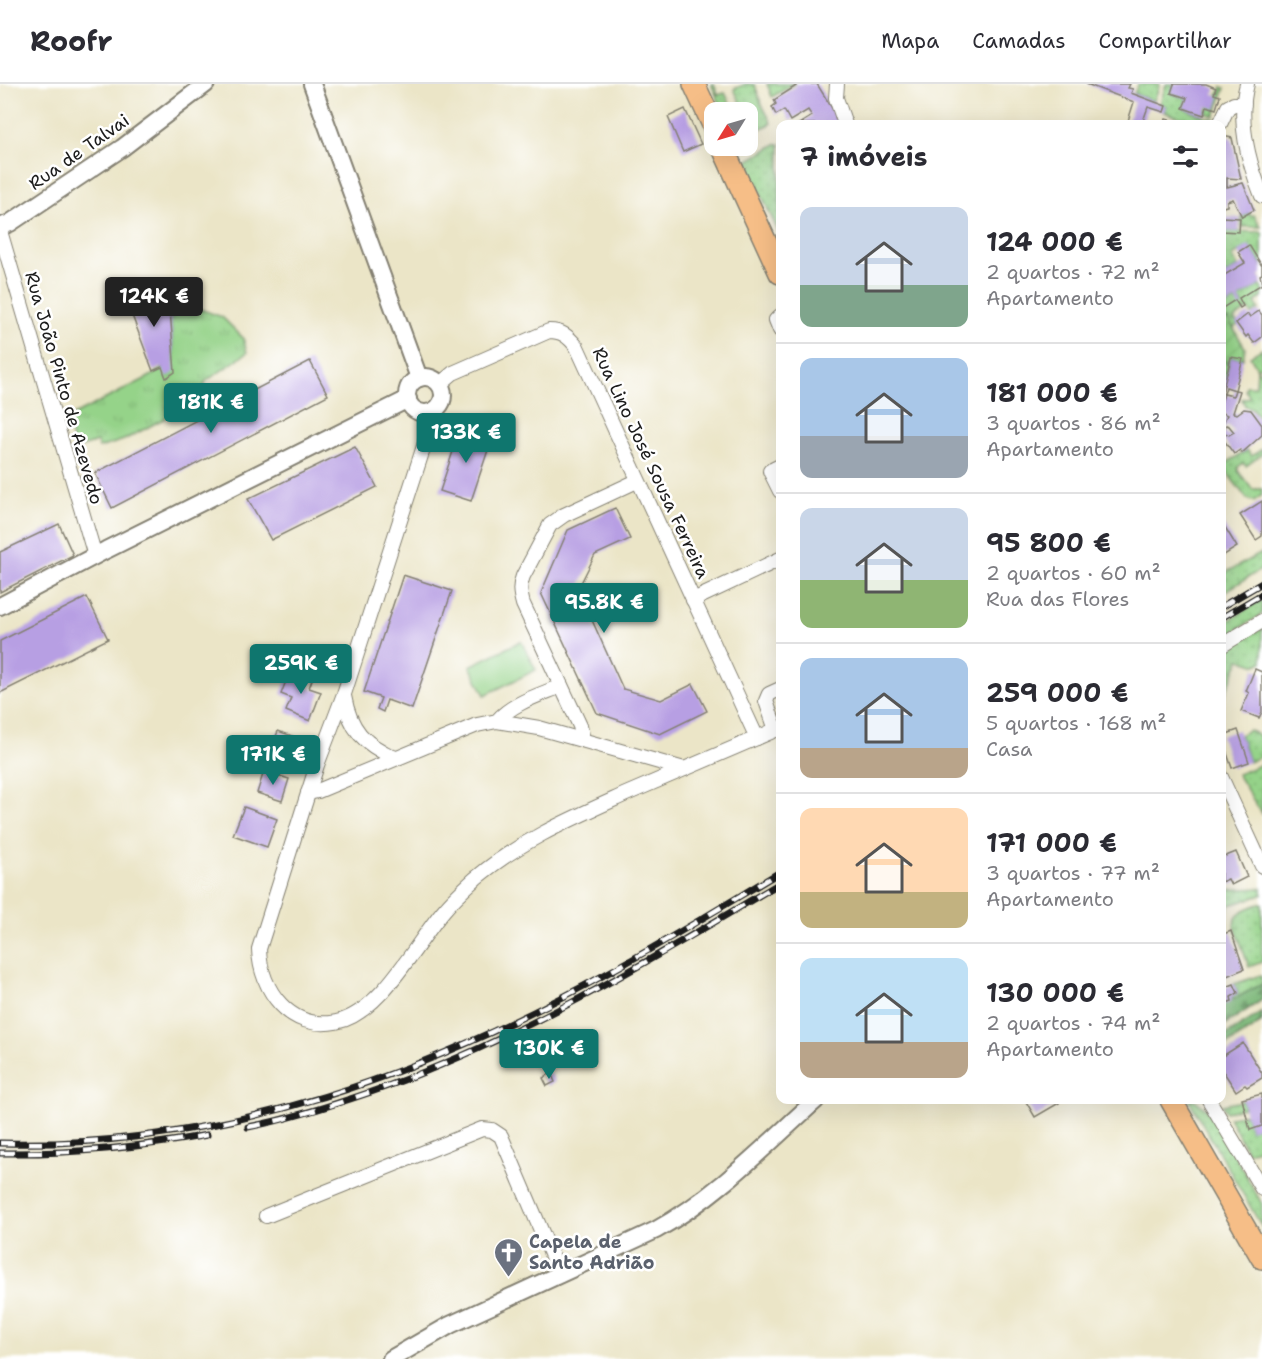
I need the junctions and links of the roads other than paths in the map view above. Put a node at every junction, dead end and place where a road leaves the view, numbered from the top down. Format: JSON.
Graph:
{"nodes":[{"id":1,"x":206,"y":84,"type":"edge"},
{"id":2,"x":312,"y":84,"type":"edge"},
{"id":3,"x":694,"y":84,"type":"edge"},
{"id":4,"x":837,"y":84,"type":"edge"},
{"id":5,"x":1247,"y":84,"type":"edge"},
{"id":6,"x":1244,"y":104,"type":"junction"},
{"id":7,"x":704,"y":106,"type":"edge"},
{"id":8,"x":844,"y":120,"type":"edge"},
{"id":9,"x":1222,"y":120,"type":"edge"},
{"id":10,"x":727,"y":156,"type":"edge"},
{"id":11,"x":1262,"y":196,"type":"edge"},
{"id":12,"x":0,"y":229,"type":"edge"},
{"id":13,"x":776,"y":264,"type":"edge"},
{"id":14,"x":419,"y":378,"type":"junction"},
{"id":15,"x":440,"y":384,"type":"junction"},
{"id":16,"x":408,"y":399,"type":"junction"},
{"id":17,"x":427,"y":413,"type":"junction"},
{"id":18,"x":776,"y":468,"type":"edge"},
{"id":19,"x":637,"y":481,"type":"junction"},
{"id":20,"x":776,"y":483,"type":"edge"},
{"id":21,"x":95,"y":556,"type":"junction"},
{"id":22,"x":776,"y":561,"type":"edge"},
{"id":23,"x":693,"y":600,"type":"junction"},
{"id":24,"x":0,"y":606,"type":"edge"},
{"id":25,"x":1262,"y":621,"type":"edge"},
{"id":26,"x":1226,"y":643,"type":"edge"},
{"id":27,"x":561,"y":686,"type":"junction"},
{"id":28,"x":776,"y":691,"type":"edge"},
{"id":29,"x":344,"y":694,"type":"junction"},
{"id":30,"x":497,"y":721,"type":"junction"},
{"id":31,"x":776,"y":724,"type":"edge"},
{"id":32,"x":776,"y":730,"type":"edge"},
{"id":33,"x":757,"y":738,"type":"junction"},
{"id":34,"x":583,"y":740,"type":"junction"},
{"id":35,"x":395,"y":758,"type":"junction"},
{"id":36,"x":684,"y":768,"type":"junction"},
{"id":37,"x":1226,"y":788,"type":"edge"},
{"id":38,"x":308,"y":793,"type":"junction"},
{"id":39,"x":1262,"y":866,"type":"edge"},
{"id":40,"x":812,"y":1104,"type":"edge"},
{"id":41,"x":1173,"y":1104,"type":"edge"},
{"id":42,"x":1211,"y":1104,"type":"edge"},
{"id":43,"x":1262,"y":1189,"type":"edge"},
{"id":44,"x":266,"y":1216,"type":"dead end"},
{"id":45,"x":1262,"y":1258,"type":"edge"},
{"id":46,"x":560,"y":1275,"type":"junction"},
{"id":47,"x":391,"y":1359,"type":"edge"}],
"edges":[{"from":1,"to":12,"type":"street","name":"Rua de Talvai"},
{"from":2,"to":14,"type":"street"},
{"from":3,"to":7,"type":"main road"},
{"from":4,"to":8,"type":"street"},
{"from":5,"to":6,"type":"street"},
{"from":6,"to":9,"type":"street"},
{"from":6,"to":11,"type":"street"},
{"from":10,"to":13,"type":"main road"},
{"from":12,"to":21,"type":"street","name":"Rua João Pinto de Azevedo"},
{"from":14,"to":15,"type":"street"},
{"from":14,"to":16,"type":"street"},
{"from":15,"to":17,"type":"street"},
{"from":15,"to":19,"type":"street","name":"Rua Lino José Sousa Ferreira"},
{"from":16,"to":17,"type":"street"},
{"from":16,"to":21,"type":"street"},
{"from":17,"to":29,"type":"street"},
{"from":18,"to":20,"type":"street"},
{"from":19,"to":23,"type":"street","name":"Rua Lino José Sousa Ferreira"},
{"from":19,"to":27,"type":"street"},
{"from":21,"to":24,"type":"street"},
{"from":22,"to":23,"type":"street"},
{"from":23,"to":33,"type":"street","name":"Rua Lino José Sousa Ferreira"},
{"from":25,"to":26,"type":"street"},
{"from":27,"to":30,"type":"street"},
{"from":27,"to":34,"type":"street"},
{"from":28,"to":31,"type":"street"},
{"from":29,"to":35,"type":"street"},
{"from":29,"to":38,"type":"street"},
{"from":30,"to":34,"type":"street"},
{"from":30,"to":35,"type":"street"},
{"from":32,"to":33,"type":"street"},
{"from":33,"to":36,"type":"street"},
{"from":34,"to":36,"type":"street"},
{"from":35,"to":38,"type":"street"},
{"from":36,"to":38,"type":"street"},
{"from":37,"to":39,"type":"street"},
{"from":40,"to":46,"type":"street"},
{"from":41,"to":45,"type":"main road"},
{"from":42,"to":43,"type":"street"},
{"from":44,"to":46,"type":"street"},
{"from":46,"to":47,"type":"street"}]}
